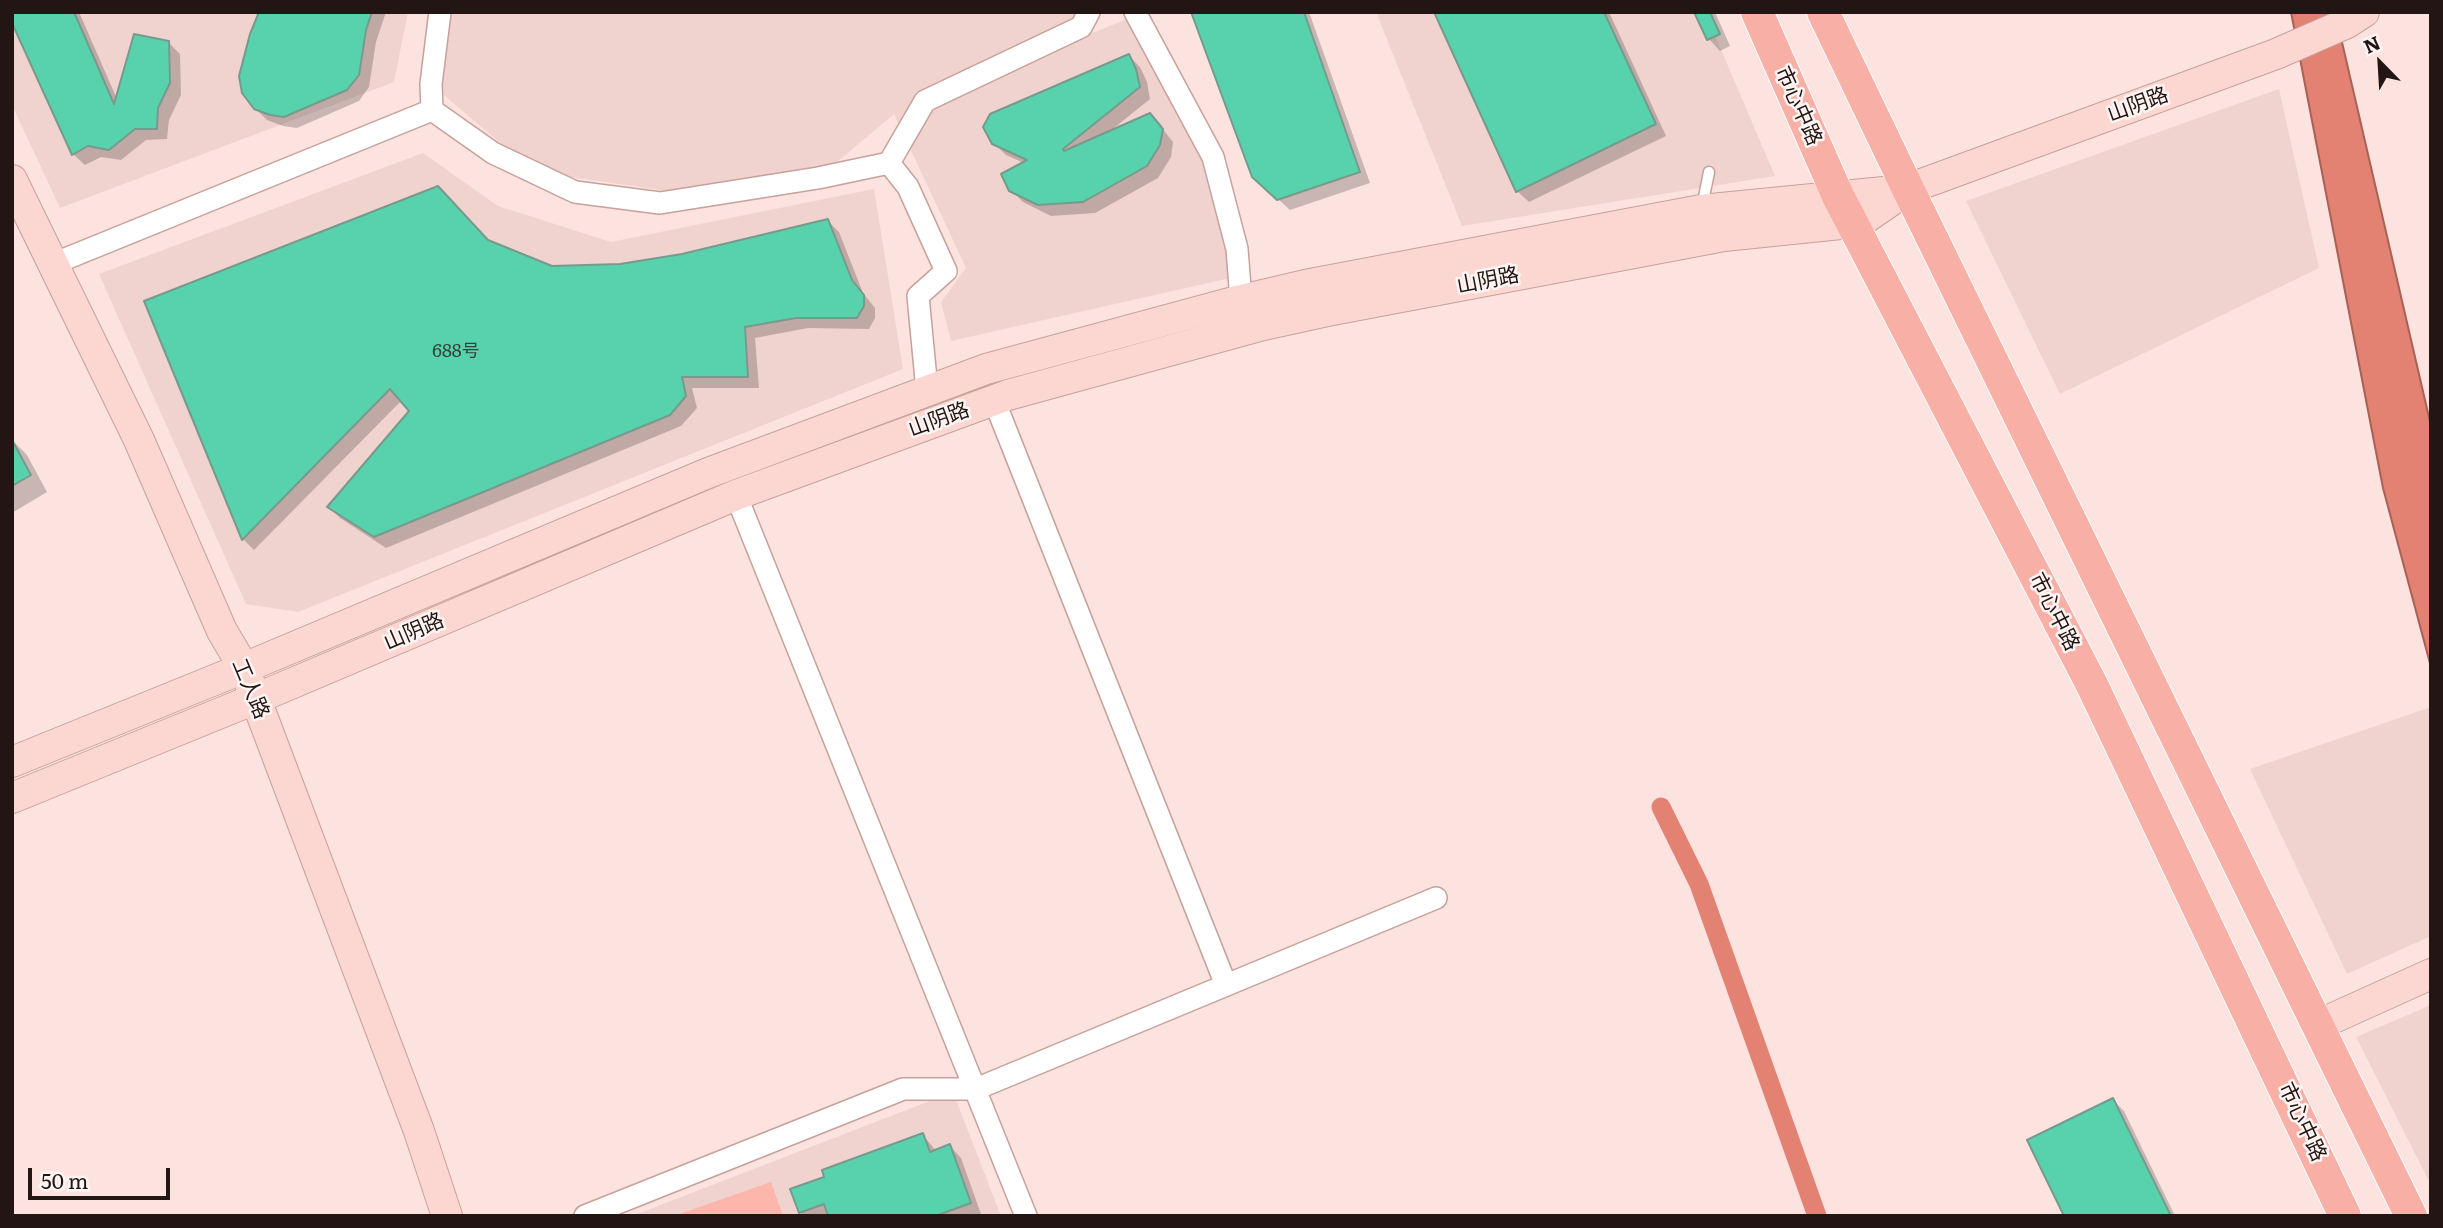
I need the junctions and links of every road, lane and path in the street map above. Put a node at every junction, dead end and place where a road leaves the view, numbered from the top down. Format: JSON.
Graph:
{"nodes":[{"id":1,"x":440,"y":12,"type":"edge"},
{"id":2,"x":1089,"y":12,"type":"edge"},
{"id":3,"x":1135,"y":12,"type":"edge"},
{"id":4,"x":1757,"y":12,"type":"edge"},
{"id":5,"x":1823,"y":12,"type":"edge"},
{"id":6,"x":2356,"y":18,"type":"edge"},
{"id":7,"x":432,"y":110,"type":"junction"},
{"id":8,"x":889,"y":163,"type":"junction"},
{"id":9,"x":1709,"y":172,"type":"dead end"},
{"id":10,"x":12,"y":180,"type":"edge"},
{"id":11,"x":1908,"y":189,"type":"junction"},
{"id":12,"x":1701,"y":210,"type":"junction"},
{"id":13,"x":1845,"y":210,"type":"junction"},
{"id":14,"x":53,"y":264,"type":"junction"},
{"id":15,"x":1241,"y":300,"type":"junction"},
{"id":16,"x":927,"y":390,"type":"junction"},
{"id":17,"x":994,"y":400,"type":"junction"},
{"id":18,"x":736,"y":495,"type":"junction"},
{"id":19,"x":244,"y":668,"type":"junction"},
{"id":20,"x":256,"y":699,"type":"junction"},
{"id":21,"x":12,"y":762,"type":"edge"},
{"id":22,"x":12,"y":799,"type":"edge"},
{"id":23,"x":1436,"y":898,"type":"dead end"},
{"id":24,"x":2431,"y":974,"type":"edge"},
{"id":25,"x":1226,"y":985,"type":"junction"},
{"id":26,"x":2318,"y":1025,"type":"junction"},
{"id":27,"x":976,"y":1089,"type":"junction"},
{"id":28,"x":447,"y":1216,"type":"edge"},
{"id":29,"x":585,"y":1216,"type":"edge"},
{"id":30,"x":1026,"y":1216,"type":"edge"},
{"id":31,"x":2345,"y":1216,"type":"edge"},
{"id":32,"x":2411,"y":1216,"type":"edge"}],
"edges":[{"from":1,"to":7,"type":"street"},
{"from":2,"to":8,"type":"street"},
{"from":3,"to":15,"type":"street"},
{"from":4,"to":13,"type":"main road","name":"市心中路"},
{"from":5,"to":11,"type":"main road"},
{"from":6,"to":11,"type":"main road","name":"山阴路"},
{"from":7,"to":8,"type":"street"},
{"from":7,"to":14,"type":"street"},
{"from":8,"to":16,"type":"street"},
{"from":9,"to":12,"type":"lane"},
{"from":10,"to":14,"type":"main road","name":"工人路"},
{"from":11,"to":13,"type":"main road","name":"山阴路"},
{"from":11,"to":26,"type":"main road"},
{"from":12,"to":13,"type":"main road","name":"山阴路"},
{"from":12,"to":15,"type":"main road","name":"山阴路"},
{"from":13,"to":17,"type":"main road","name":"山阴路"},
{"from":13,"to":31,"type":"main road","name":"市心中路"},
{"from":14,"to":19,"type":"main road","name":"工人路"},
{"from":15,"to":16,"type":"main road","name":"山阴路"},
{"from":16,"to":19,"type":"main road","name":"山阴路"},
{"from":17,"to":18,"type":"main road","name":"山阴路"},
{"from":17,"to":25,"type":"street"},
{"from":18,"to":20,"type":"main road","name":"山阴路"},
{"from":18,"to":27,"type":"street"},
{"from":19,"to":20,"type":"main road","name":"工人路"},
{"from":19,"to":21,"type":"main road","name":"山阴路"},
{"from":20,"to":22,"type":"main road","name":"山阴路"},
{"from":20,"to":28,"type":"main road","name":"工人路"},
{"from":23,"to":25,"type":"street"},
{"from":24,"to":26,"type":"main road"},
{"from":25,"to":27,"type":"street"},
{"from":26,"to":32,"type":"main road"},
{"from":27,"to":29,"type":"street"},
{"from":27,"to":30,"type":"street"}]}
